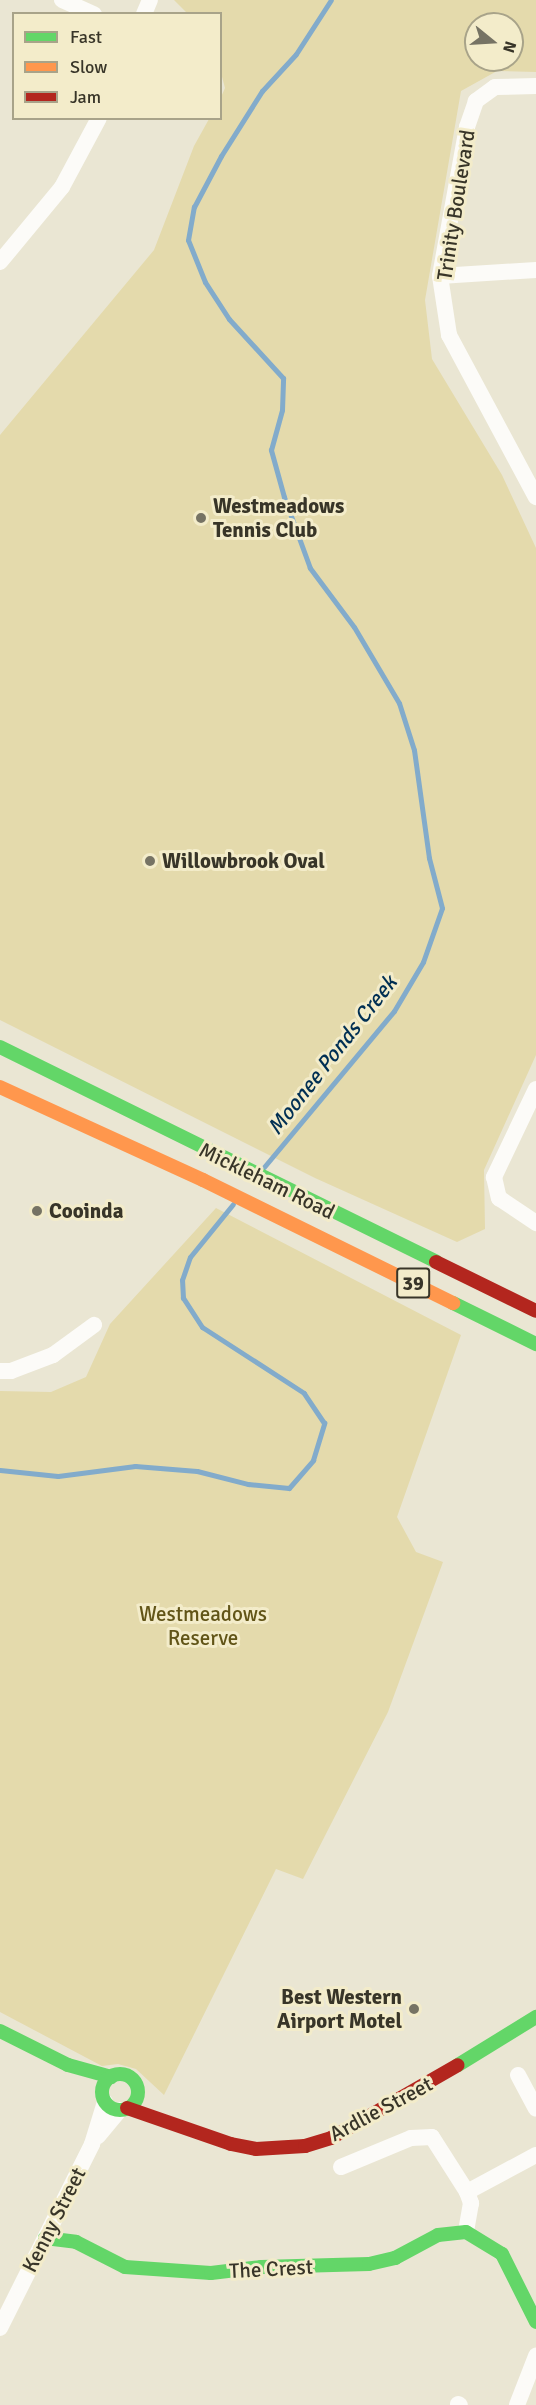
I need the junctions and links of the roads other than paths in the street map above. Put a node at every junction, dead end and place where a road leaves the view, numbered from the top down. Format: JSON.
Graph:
{"nodes":[{"id":1,"x":62,"y":0,"type":"edge"},
{"id":2,"x":89,"y":12,"type":"edge"},
{"id":3,"x":536,"y":86,"type":"edge"},
{"id":4,"x":98,"y":120,"type":"edge"},
{"id":5,"x":0,"y":262,"type":"edge"},
{"id":6,"x":536,"y":270,"type":"edge"},
{"id":7,"x":441,"y":276,"type":"junction"},
{"id":8,"x":536,"y":497,"type":"edge"},
{"id":9,"x":0,"y":1049,"type":"edge"},
{"id":10,"x":0,"y":1087,"type":"edge"},
{"id":11,"x":536,"y":1089,"type":"edge"},
{"id":12,"x":536,"y":1223,"type":"edge"},
{"id":13,"x":473,"y":1281,"type":"junction"},
{"id":14,"x":536,"y":1301,"type":"edge"},
{"id":15,"x":536,"y":1311,"type":"edge"},
{"id":16,"x":94,"y":1325,"type":"dead end"},
{"id":17,"x":536,"y":1344,"type":"edge"},
{"id":18,"x":0,"y":1371,"type":"edge"},
{"id":19,"x":536,"y":2017,"type":"edge"},
{"id":20,"x":0,"y":2031,"type":"edge"},
{"id":21,"x":68,"y":2065,"type":"junction"},
{"id":22,"x":518,"y":2075,"type":"dead end"},
{"id":23,"x":111,"y":2077,"type":"junction"},
{"id":24,"x":137,"y":2090,"type":"junction"},
{"id":25,"x":114,"y":2103,"type":"junction"},
{"id":26,"x":536,"y":2109,"type":"edge"},
{"id":27,"x":179,"y":2123,"type":"junction"},
{"id":28,"x":536,"y":2155,"type":"edge"},
{"id":29,"x":341,"y":2167,"type":"dead end"},
{"id":30,"x":467,"y":2193,"type":"junction"},
{"id":31,"x":56,"y":2215,"type":"junction"},
{"id":32,"x":466,"y":2232,"type":"junction"},
{"id":33,"x":45,"y":2238,"type":"junction"},
{"id":34,"x":76,"y":2242,"type":"junction"},
{"id":35,"x":536,"y":2322,"type":"edge"},
{"id":36,"x":0,"y":2328,"type":"edge"},
{"id":37,"x":536,"y":2356,"type":"edge"},
{"id":38,"x":517,"y":2405,"type":"edge"}],
"edges":[{"from":1,"to":2,"type":"street"},
{"from":3,"to":7,"type":"street","name":"Trinity Boulevard"},
{"from":4,"to":5,"type":"street"},
{"from":6,"to":7,"type":"street"},
{"from":7,"to":8,"type":"street","name":"Trinity Boulevard"},
{"from":9,"to":10,"type":"street"},
{"from":9,"to":13,"type":"street","name":"Mickleham Road","number":"39"},
{"from":10,"to":17,"type":"street","name":"Mickleham Road","number":"39"},
{"from":11,"to":12,"type":"street"},
{"from":13,"to":14,"type":"street"},
{"from":13,"to":15,"type":"street","name":"Mickleham Road","number":"39"},
{"from":16,"to":18,"type":"street"},
{"from":19,"to":27,"type":"street","name":"Ardlie Street"},
{"from":20,"to":21,"type":"street","name":"Ardlie Street"},
{"from":21,"to":23,"type":"street","name":"Ardlie Street"},
{"from":21,"to":25,"type":"street","name":"Ardlie Street"},
{"from":22,"to":26,"type":"street"},
{"from":23,"to":24,"type":"street","name":"Ardlie Street"},
{"from":23,"to":25,"type":"street"},
{"from":24,"to":25,"type":"street"},
{"from":24,"to":27,"type":"street","name":"Ardlie Street"},
{"from":25,"to":27,"type":"street","name":"Ardlie Street"},
{"from":25,"to":31,"type":"street","name":"Kenny Street"},
{"from":28,"to":30,"type":"street"},
{"from":29,"to":30,"type":"street"},
{"from":30,"to":32,"type":"street"},
{"from":31,"to":33,"type":"street","name":"Kenny Street"},
{"from":31,"to":34,"type":"street","name":"The Crest"},
{"from":32,"to":34,"type":"street","name":"The Crest"},
{"from":32,"to":35,"type":"street"},
{"from":33,"to":34,"type":"street","name":"The Crest"},
{"from":33,"to":36,"type":"street","name":"Kenny Street"},
{"from":37,"to":38,"type":"street"}]}
